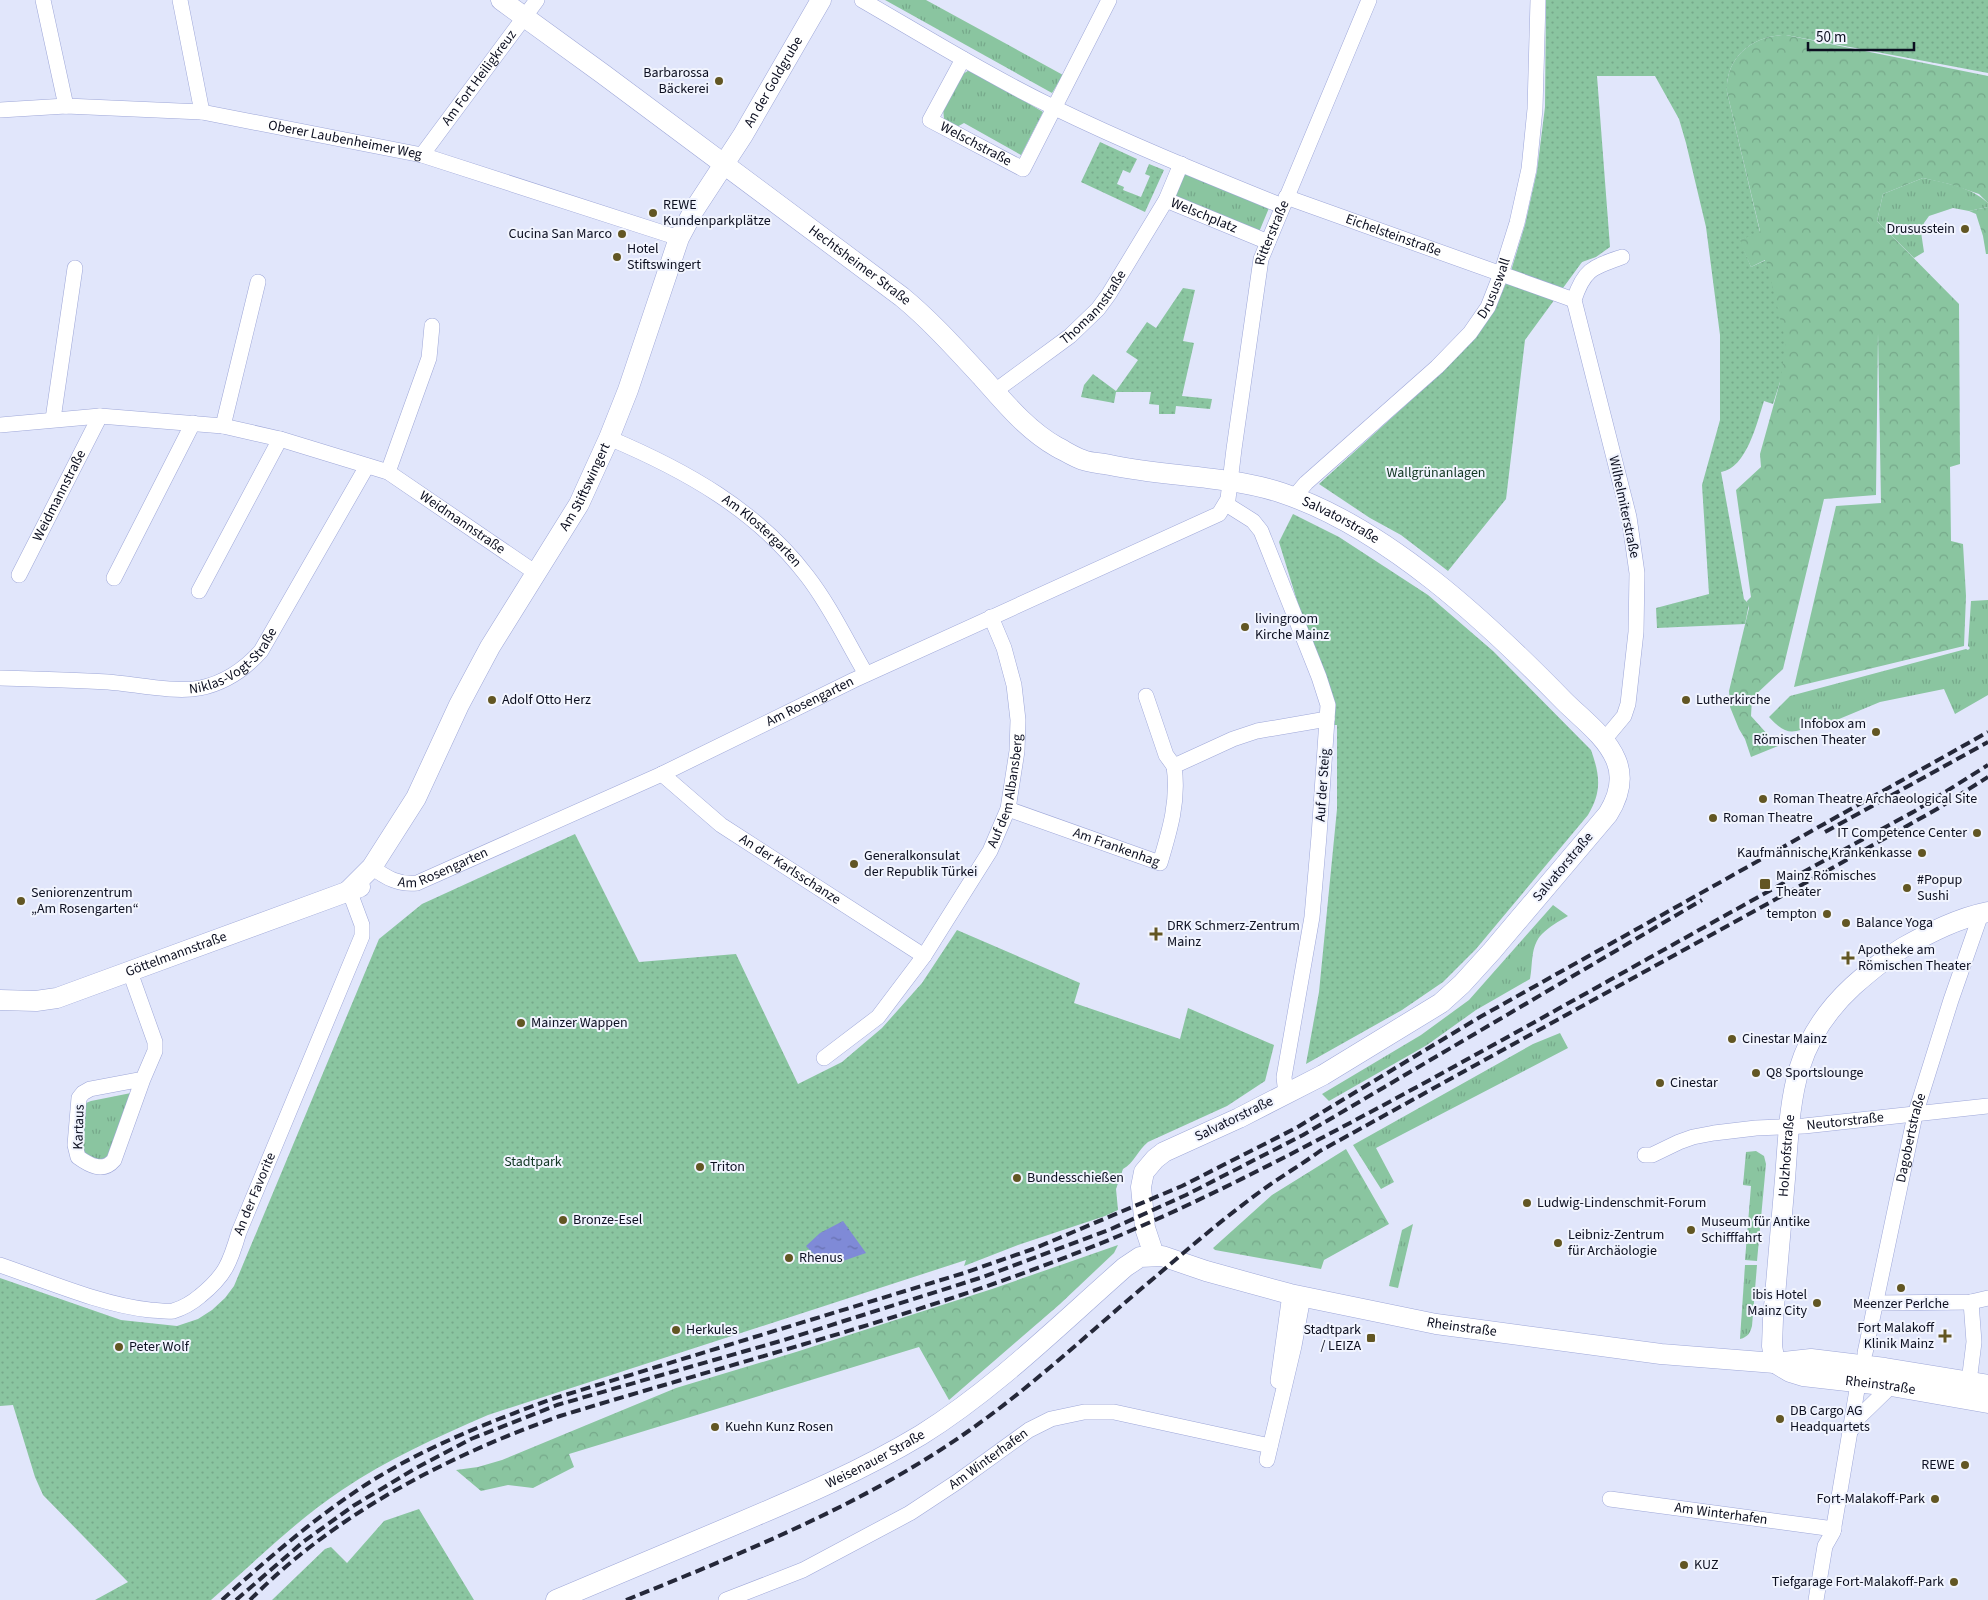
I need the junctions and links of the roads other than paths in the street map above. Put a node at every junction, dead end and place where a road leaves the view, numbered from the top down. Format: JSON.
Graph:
{"nodes":[{"id":1,"x":43,"y":0,"type":"edge"},
{"id":2,"x":180,"y":0,"type":"edge"},
{"id":3,"x":501,"y":0,"type":"edge"},
{"id":4,"x":537,"y":0,"type":"edge"},
{"id":5,"x":821,"y":0,"type":"edge"},
{"id":6,"x":862,"y":0,"type":"edge"},
{"id":7,"x":1109,"y":0,"type":"edge"},
{"id":8,"x":1369,"y":0,"type":"edge"},
{"id":9,"x":1538,"y":0,"type":"edge"},
{"id":10,"x":524,"y":16,"type":"junction"},
{"id":11,"x":963,"y":59,"type":"junction"},
{"id":12,"x":66,"y":106,"type":"junction"},
{"id":13,"x":1054,"y":108,"type":"junction"},
{"id":14,"x":0,"y":110,"type":"edge"},
{"id":15,"x":202,"y":112,"type":"junction"},
{"id":16,"x":422,"y":155,"type":"junction"},
{"id":17,"x":724,"y":164,"type":"junction"},
{"id":18,"x":1181,"y":164,"type":"junction"},
{"id":19,"x":1166,"y":200,"type":"junction"},
{"id":20,"x":1284,"y":202,"type":"junction"},
{"id":21,"x":679,"y":238,"type":"junction"},
{"id":22,"x":1268,"y":242,"type":"junction"},
{"id":23,"x":1622,"y":257,"type":"dead end"},
{"id":24,"x":75,"y":268,"type":"dead end"},
{"id":25,"x":1501,"y":274,"type":"junction"},
{"id":26,"x":258,"y":282,"type":"dead end"},
{"id":27,"x":1574,"y":300,"type":"junction"},
{"id":28,"x":432,"y":326,"type":"dead end"},
{"id":29,"x":995,"y":391,"type":"junction"},
{"id":30,"x":100,"y":416,"type":"junction"},
{"id":31,"x":53,"y":419,"type":"junction"},
{"id":32,"x":193,"y":423,"type":"junction"},
{"id":33,"x":0,"y":424,"type":"edge"},
{"id":34,"x":223,"y":426,"type":"junction"},
{"id":35,"x":609,"y":438,"type":"junction"},
{"id":36,"x":280,"y":439,"type":"junction"},
{"id":37,"x":367,"y":466,"type":"junction"},
{"id":38,"x":388,"y":472,"type":"junction"},
{"id":39,"x":1230,"y":482,"type":"junction"},
{"id":40,"x":1294,"y":497,"type":"junction"},
{"id":41,"x":1226,"y":504,"type":"junction"},
{"id":42,"x":536,"y":573,"type":"junction"},
{"id":43,"x":20,"y":575,"type":"dead end"},
{"id":44,"x":114,"y":578,"type":"dead end"},
{"id":45,"x":199,"y":591,"type":"dead end"},
{"id":46,"x":991,"y":617,"type":"junction"},
{"id":47,"x":866,"y":674,"type":"junction"},
{"id":48,"x":0,"y":678,"type":"edge"},
{"id":49,"x":1146,"y":696,"type":"dead end"},
{"id":50,"x":1327,"y":718,"type":"junction"},
{"id":51,"x":1604,"y":740,"type":"junction"},
{"id":52,"x":1174,"y":766,"type":"junction"},
{"id":53,"x":662,"y":774,"type":"junction"},
{"id":54,"x":1008,"y":809,"type":"junction"},
{"id":55,"x":376,"y":871,"type":"junction"},
{"id":56,"x":349,"y":890,"type":"junction"},
{"id":57,"x":1983,"y":920,"type":"edge"},
{"id":58,"x":924,"y":956,"type":"junction"},
{"id":59,"x":130,"y":972,"type":"junction"},
{"id":60,"x":0,"y":1000,"type":"edge"},
{"id":61,"x":824,"y":1058,"type":"dead end"},
{"id":62,"x":143,"y":1079,"type":"junction"},
{"id":63,"x":1286,"y":1094,"type":"junction"},
{"id":64,"x":1988,"y":1106,"type":"edge"},
{"id":65,"x":1915,"y":1115,"type":"junction"},
{"id":66,"x":1788,"y":1127,"type":"junction"},
{"id":67,"x":1646,"y":1155,"type":"dead end"},
{"id":68,"x":1154,"y":1255,"type":"junction"},
{"id":69,"x":0,"y":1265,"type":"edge"},
{"id":70,"x":1296,"y":1295,"type":"junction"},
{"id":71,"x":1988,"y":1298,"type":"edge"},
{"id":72,"x":1971,"y":1302,"type":"junction"},
{"id":73,"x":1875,"y":1303,"type":"junction"},
{"id":74,"x":1774,"y":1363,"type":"junction"},
{"id":75,"x":1862,"y":1367,"type":"junction"},
{"id":76,"x":1979,"y":1384,"type":"edge"},
{"id":77,"x":1892,"y":1386,"type":"junction"},
{"id":78,"x":1988,"y":1402,"type":"edge"},
{"id":79,"x":1848,"y":1437,"type":"junction"},
{"id":80,"x":1610,"y":1499,"type":"dead end"},
{"id":81,"x":1834,"y":1529,"type":"junction"},
{"id":82,"x":556,"y":1600,"type":"edge"},
{"id":83,"x":726,"y":1600,"type":"edge"},
{"id":84,"x":1816,"y":1600,"type":"edge"}],
"edges":[{"from":1,"to":12,"type":"street"},
{"from":2,"to":15,"type":"street"},
{"from":3,"to":10,"type":"street","name":"Hechtsheimer Straße"},
{"from":4,"to":10,"type":"street","name":"Am Fort Heiligkreuz"},
{"from":5,"to":17,"type":"street","name":"An der Goldgrube"},
{"from":6,"to":11,"type":"street"},
{"from":7,"to":13,"type":"street"},
{"from":8,"to":20,"type":"street","name":"Ritterstraße"},
{"from":9,"to":25,"type":"street","name":"Drususwall"},
{"from":10,"to":16,"type":"street","name":"Am Fort Heiligkreuz"},
{"from":10,"to":17,"type":"street","name":"Hechtsheimer Straße"},
{"from":11,"to":13,"type":"street"},
{"from":11,"to":13,"type":"street","name":"Welschstraße"},
{"from":12,"to":14,"type":"street","name":"Oberer Laubenheimer Weg"},
{"from":12,"to":15,"type":"street","name":"Oberer Laubenheimer Weg"},
{"from":13,"to":18,"type":"street"},
{"from":15,"to":16,"type":"street","name":"Oberer Laubenheimer Weg"},
{"from":16,"to":21,"type":"street","name":"Oberer Laubenheimer Weg"},
{"from":17,"to":21,"type":"street","name":"Am Stiftswingert"},
{"from":17,"to":29,"type":"street","name":"Hechtsheimer Straße"},
{"from":18,"to":19,"type":"street","name":"Welschplatz"},
{"from":18,"to":20,"type":"street"},
{"from":19,"to":22,"type":"street","name":"Welschplatz"},
{"from":19,"to":29,"type":"street","name":"Thomannstraße"},
{"from":20,"to":22,"type":"street","name":"Ritterstraße"},
{"from":20,"to":25,"type":"street","name":"Eichelsteinstraße"},
{"from":21,"to":35,"type":"street","name":"Am Stiftswingert"},
{"from":22,"to":39,"type":"street","name":"Ritterstraße"},
{"from":23,"to":27,"type":"street"},
{"from":24,"to":31,"type":"street"},
{"from":25,"to":27,"type":"street"},
{"from":25,"to":40,"type":"street","name":"Drususwall"},
{"from":26,"to":34,"type":"street"},
{"from":27,"to":51,"type":"street","name":"Wilhelmiterstraße"},
{"from":28,"to":38,"type":"street"},
{"from":29,"to":39,"type":"street","name":"Hechtsheimer Straße"},
{"from":30,"to":31,"type":"street","name":"Weidmannstraße"},
{"from":30,"to":32,"type":"street","name":"Weidmannstraße"},
{"from":30,"to":43,"type":"street","name":"Weidmannstraße"},
{"from":31,"to":33,"type":"street","name":"Weidmannstraße"},
{"from":32,"to":34,"type":"street","name":"Weidmannstraße"},
{"from":32,"to":44,"type":"street"},
{"from":34,"to":36,"type":"street","name":"Weidmannstraße"},
{"from":35,"to":42,"type":"street","name":"Am Stiftswingert"},
{"from":35,"to":47,"type":"street","name":"Am Klostergarten"},
{"from":36,"to":37,"type":"street","name":"Weidmannstraße"},
{"from":36,"to":45,"type":"street"},
{"from":37,"to":38,"type":"street","name":"Weidmannstraße"},
{"from":37,"to":48,"type":"street","name":"Niklas-Vogt-Straße"},
{"from":38,"to":42,"type":"street","name":"Weidmannstraße"},
{"from":39,"to":40,"type":"street","name":"Salvatorstraße"},
{"from":39,"to":41,"type":"street"},
{"from":40,"to":51,"type":"street","name":"Salvatorstraße"},
{"from":41,"to":46,"type":"street","name":"Am Rosengarten"},
{"from":41,"to":50,"type":"street","name":"Auf der Steig"},
{"from":42,"to":55,"type":"street","name":"Am Stiftswingert"},
{"from":46,"to":47,"type":"street","name":"Am Rosengarten"},
{"from":46,"to":54,"type":"street","name":"Auf dem Albansberg"},
{"from":47,"to":53,"type":"street","name":"Am Rosengarten"},
{"from":49,"to":52,"type":"street","name":"Am Frankenhag"},
{"from":50,"to":52,"type":"street"},
{"from":50,"to":63,"type":"street","name":"Auf der Steig"},
{"from":51,"to":63,"type":"street","name":"Salvatorstraße"},
{"from":52,"to":54,"type":"street","name":"Am Frankenhag"},
{"from":53,"to":55,"type":"street","name":"Am Rosengarten"},
{"from":53,"to":58,"type":"street","name":"An der Karlsschanze"},
{"from":54,"to":58,"type":"street","name":"Auf dem Albansberg"},
{"from":55,"to":56,"type":"street","name":"Göttelmannstraße"},
{"from":56,"to":59,"type":"street","name":"Göttelmannstraße"},
{"from":56,"to":69,"type":"street","name":"An der Favorite"},
{"from":57,"to":65,"type":"street","name":"Dagobertstraße"},
{"from":57,"to":66,"type":"street","name":"Holzhofstraße"},
{"from":58,"to":61,"type":"street","name":"Auf dem Albansberg"},
{"from":59,"to":60,"type":"street","name":"Göttelmannstraße"},
{"from":59,"to":62,"type":"street","name":"Kartaus"},
{"from":62,"to":62,"type":"street","name":"Kartaus"},
{"from":63,"to":68,"type":"street","name":"Salvatorstraße"},
{"from":64,"to":65,"type":"street","name":"Neutorstraße"},
{"from":65,"to":66,"type":"street","name":"Neutorstraße"},
{"from":65,"to":73,"type":"street","name":"Dagobertstraße"},
{"from":66,"to":67,"type":"street","name":"Neutorstraße"},
{"from":66,"to":74,"type":"street","name":"Holzhofstraße"},
{"from":68,"to":70,"type":"street","name":"Rheinstraße"},
{"from":68,"to":82,"type":"street","name":"Weisenauer Straße"},
{"from":70,"to":74,"type":"street","name":"Rheinstraße"},
{"from":70,"to":83,"type":"street","name":"Am Winterhafen"},
{"from":71,"to":72,"type":"street"},
{"from":72,"to":73,"type":"street"},
{"from":72,"to":76,"type":"street"},
{"from":73,"to":75,"type":"street","name":"Dagobertstraße"},
{"from":74,"to":75,"type":"street","name":"Rheinstraße"},
{"from":75,"to":76,"type":"street","name":"Rheinstraße"},
{"from":75,"to":77,"type":"street","name":"Rheinstraße"},
{"from":75,"to":79,"type":"street","name":"Dagobertstraße"},
{"from":77,"to":78,"type":"street","name":"Rheinstraße"},
{"from":77,"to":79,"type":"street","name":"Dagobertstraße"},
{"from":79,"to":81,"type":"street","name":"Dagobertstraße"},
{"from":80,"to":81,"type":"street","name":"Am Winterhafen"},
{"from":81,"to":84,"type":"street","name":"Dagobertstraße"}]}
